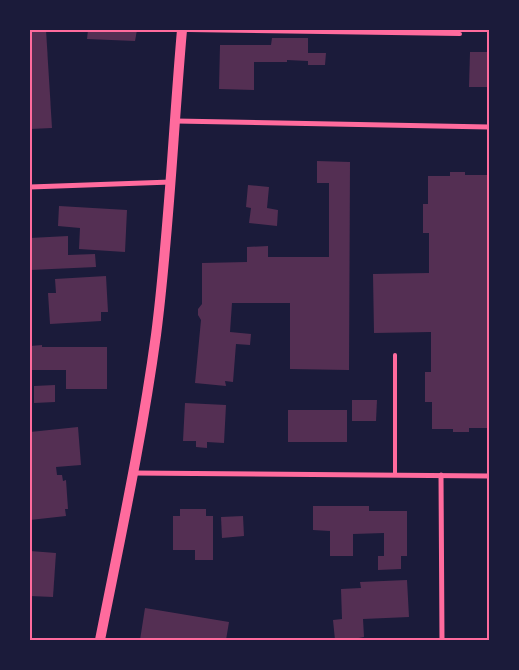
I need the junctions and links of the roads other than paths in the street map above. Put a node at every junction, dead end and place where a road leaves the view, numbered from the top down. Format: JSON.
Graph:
{"nodes":[{"id":1,"x":182,"y":30,"type":"edge"},
{"id":2,"x":189,"y":30,"type":"edge"},
{"id":3,"x":460,"y":34,"type":"dead end"},
{"id":4,"x":176,"y":121,"type":"junction"},
{"id":5,"x":489,"y":127,"type":"edge"},
{"id":6,"x":171,"y":182,"type":"junction"},
{"id":7,"x":30,"y":187,"type":"edge"},
{"id":8,"x":395,"y":355,"type":"dead end"},
{"id":9,"x":133,"y":473,"type":"junction"},
{"id":10,"x":395,"y":475,"type":"junction"},
{"id":11,"x":441,"y":475,"type":"junction"},
{"id":12,"x":489,"y":476,"type":"edge"},
{"id":13,"x":100,"y":640,"type":"edge"},
{"id":14,"x":442,"y":640,"type":"edge"}],
"edges":[{"from":1,"to":4,"type":"main road"},
{"from":2,"to":3,"type":"lane"},
{"from":4,"to":5,"type":"street"},
{"from":4,"to":6,"type":"main road"},
{"from":6,"to":7,"type":"street"},
{"from":6,"to":9,"type":"main road"},
{"from":8,"to":10,"type":"lane"},
{"from":9,"to":10,"type":"street"},
{"from":9,"to":13,"type":"main road"},
{"from":10,"to":11,"type":"street"},
{"from":11,"to":12,"type":"street"},
{"from":11,"to":14,"type":"street"}]}
